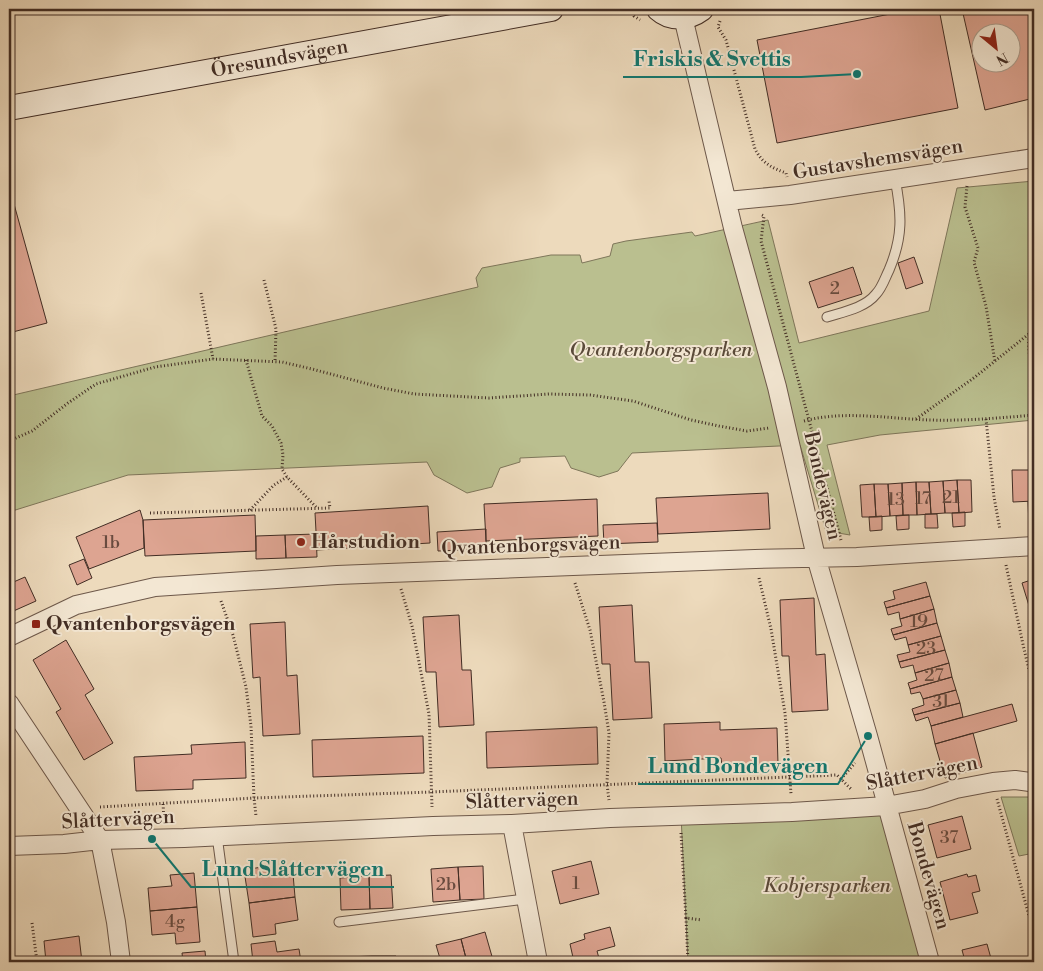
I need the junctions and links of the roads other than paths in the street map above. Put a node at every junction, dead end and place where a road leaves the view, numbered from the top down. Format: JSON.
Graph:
{"nodes":[{"id":1,"x":551,"y":9,"type":"edge"},
{"id":2,"x":659,"y":9,"type":"edge"},
{"id":3,"x":702,"y":13,"type":"edge"},
{"id":4,"x":9,"y":108,"type":"edge"},
{"id":5,"x":1034,"y":158,"type":"edge"},
{"id":6,"x":895,"y":179,"type":"junction"},
{"id":7,"x":727,"y":201,"type":"junction"},
{"id":8,"x":827,"y":317,"type":"dead end"},
{"id":9,"x":1034,"y":546,"type":"edge"},
{"id":10,"x":816,"y":557,"type":"junction"},
{"id":11,"x":9,"y":638,"type":"edge"},
{"id":12,"x":9,"y":703,"type":"edge"},
{"id":13,"x":1034,"y":784,"type":"edge"},
{"id":14,"x":886,"y":806,"type":"junction"},
{"id":15,"x":512,"y":824,"type":"junction"},
{"id":16,"x":217,"y":836,"type":"junction"},
{"id":17,"x":100,"y":840,"type":"junction"},
{"id":18,"x":9,"y":846,"type":"edge"},
{"id":19,"x":525,"y":899,"type":"junction"},
{"id":20,"x":339,"y":922,"type":"dead end"},
{"id":21,"x":121,"y":962,"type":"edge"},
{"id":22,"x":234,"y":962,"type":"edge"},
{"id":23,"x":538,"y":962,"type":"edge"},
{"id":24,"x":930,"y":962,"type":"edge"}],
"edges":[{"from":1,"to":4,"type":"street","name":"Öresundsvägen"},
{"from":2,"to":3,"type":"street"},
{"from":3,"to":7,"type":"street","name":"Bondevägen"},
{"from":5,"to":6,"type":"street","name":"Gustavshemsvägen"},
{"from":6,"to":7,"type":"street","name":"Gustavshemsvägen"},
{"from":6,"to":8,"type":"lane"},
{"from":7,"to":10,"type":"street","name":"Bondevägen"},
{"from":9,"to":10,"type":"street","name":"Qvantenborgsvägen"},
{"from":10,"to":11,"type":"street","name":"Qvantenborgsvägen"},
{"from":10,"to":14,"type":"street","name":"Bondevägen"},
{"from":12,"to":17,"type":"street"},
{"from":13,"to":14,"type":"street","name":"Slåttervägen"},
{"from":14,"to":15,"type":"street","name":"Slåttervägen"},
{"from":14,"to":24,"type":"street","name":"Bondevägen"},
{"from":15,"to":16,"type":"street","name":"Slåttervägen"},
{"from":15,"to":19,"type":"street"},
{"from":16,"to":17,"type":"street","name":"Slåttervägen"},
{"from":16,"to":22,"type":"lane"},
{"from":17,"to":18,"type":"street","name":"Slåttervägen"},
{"from":17,"to":21,"type":"street"},
{"from":19,"to":20,"type":"lane"},
{"from":19,"to":23,"type":"street"}]}
